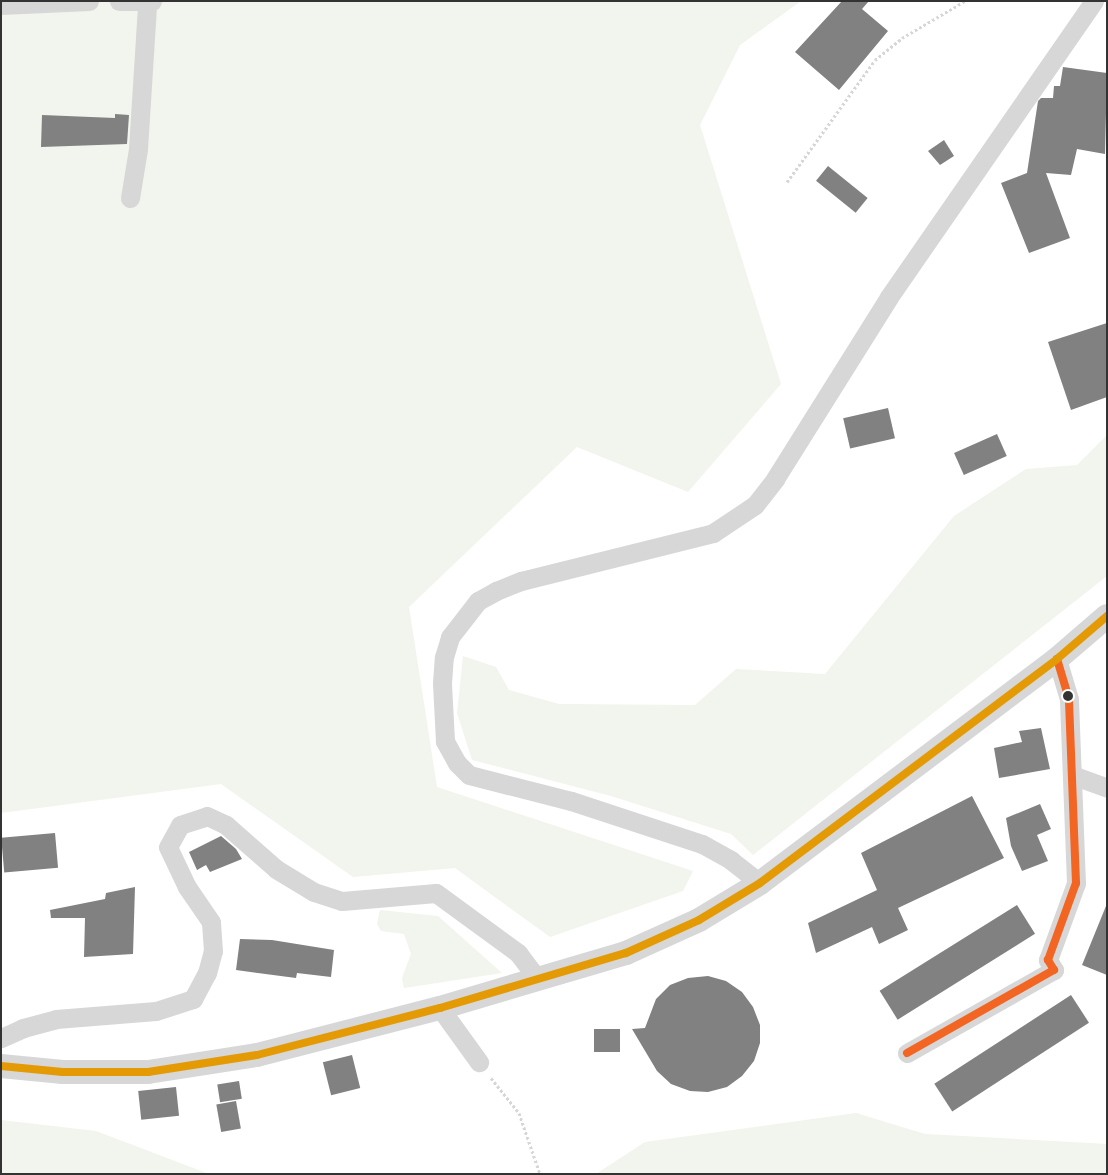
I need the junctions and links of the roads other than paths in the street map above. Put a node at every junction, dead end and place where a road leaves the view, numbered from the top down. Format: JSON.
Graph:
{"nodes":[{"id":1,"x":89,"y":1,"type":"edge"},
{"id":2,"x":119,"y":1,"type":"edge"},
{"id":3,"x":1094,"y":1,"type":"edge"},
{"id":4,"x":150,"y":2,"type":"edge"},
{"id":5,"x":1,"y":5,"type":"edge"},
{"id":6,"x":130,"y":198,"type":"dead end"},
{"id":7,"x":1107,"y":616,"type":"edge"},
{"id":8,"x":1057,"y":659,"type":"junction"},
{"id":9,"x":1072,"y":775,"type":"junction"},
{"id":10,"x":1107,"y":788,"type":"edge"},
{"id":11,"x":760,"y":884,"type":"junction"},
{"id":12,"x":538,"y":980,"type":"junction"},
{"id":13,"x":440,"y":1008,"type":"junction"},
{"id":14,"x":1,"y":1038,"type":"edge"},
{"id":15,"x":907,"y":1053,"type":"dead end"},
{"id":16,"x":478,"y":1062,"type":"road end"},
{"id":17,"x":1,"y":1066,"type":"edge"}],
"edges":[{"from":1,"to":5,"type":"street"},
{"from":2,"to":4,"type":"street"},
{"from":3,"to":11,"type":"street"},
{"from":4,"to":6,"type":"street"},
{"from":7,"to":8,"type":"street"},
{"from":8,"to":9,"type":"street"},
{"from":8,"to":11,"type":"street"},
{"from":9,"to":10,"type":"street"},
{"from":9,"to":15,"type":"street"},
{"from":11,"to":12,"type":"street"},
{"from":12,"to":13,"type":"street"},
{"from":12,"to":14,"type":"street"},
{"from":13,"to":16,"type":"street"},
{"from":13,"to":17,"type":"street"}]}
